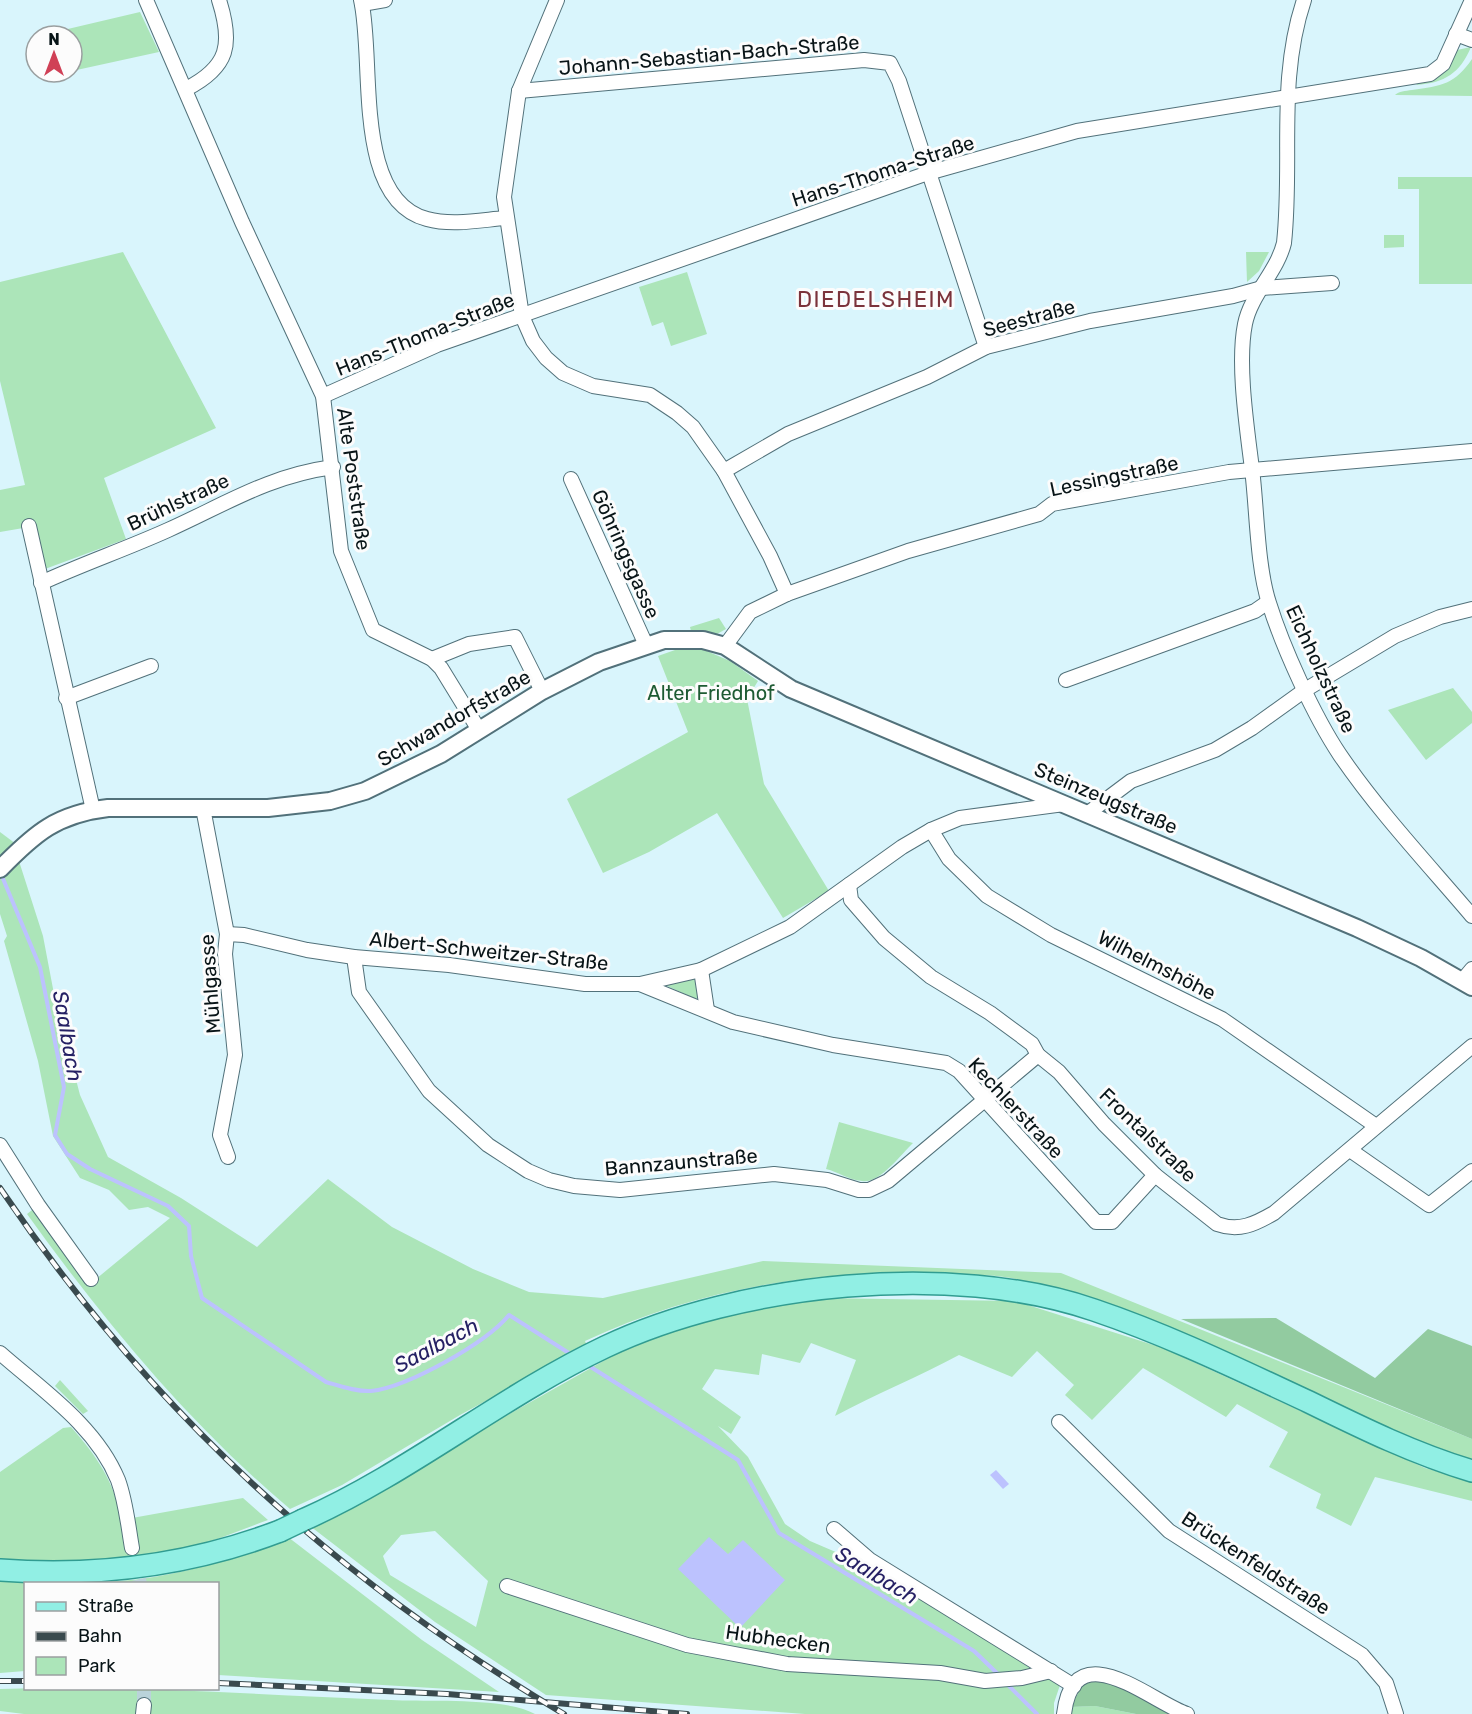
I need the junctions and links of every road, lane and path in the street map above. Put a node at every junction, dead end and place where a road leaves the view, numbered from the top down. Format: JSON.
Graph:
{"nodes":[{"id":1,"x":146,"y":0,"type":"edge"},
{"id":2,"x":219,"y":0,"type":"edge"},
{"id":3,"x":385,"y":0,"type":"edge"},
{"id":4,"x":557,"y":0,"type":"edge"},
{"id":5,"x":1304,"y":0,"type":"edge"},
{"id":6,"x":1472,"y":0,"type":"edge"},
{"id":7,"x":362,"y":2,"type":"edge"},
{"id":8,"x":1456,"y":34,"type":"junction"},
{"id":9,"x":1472,"y":40,"type":"edge"},
{"id":10,"x":186,"y":89,"type":"junction"},
{"id":11,"x":519,"y":91,"type":"junction"},
{"id":12,"x":1287,"y":97,"type":"junction"},
{"id":13,"x":928,"y":173,"type":"junction"},
{"id":14,"x":505,"y":218,"type":"junction"},
{"id":15,"x":1332,"y":283,"type":"dead end"},
{"id":16,"x":1262,"y":288,"type":"junction"},
{"id":17,"x":522,"y":316,"type":"junction"},
{"id":18,"x":986,"y":347,"type":"junction"},
{"id":19,"x":323,"y":396,"type":"junction"},
{"id":20,"x":1472,"y":451,"type":"edge"},
{"id":21,"x":333,"y":467,"type":"junction"},
{"id":22,"x":1252,"y":470,"type":"junction"},
{"id":23,"x":724,"y":471,"type":"junction"},
{"id":24,"x":571,"y":478,"type":"dead end"},
{"id":25,"x":29,"y":526,"type":"dead end"},
{"id":26,"x":41,"y":584,"type":"junction"},
{"id":27,"x":787,"y":594,"type":"junction"},
{"id":28,"x":1268,"y":602,"type":"junction"},
{"id":29,"x":1472,"y":609,"type":"edge"},
{"id":30,"x":646,"y":645,"type":"junction"},
{"id":31,"x":725,"y":646,"type":"junction"},
{"id":32,"x":432,"y":659,"type":"junction"},
{"id":33,"x":151,"y":666,"type":"dead end"},
{"id":34,"x":1066,"y":680,"type":"dead end"},
{"id":35,"x":1305,"y":690,"type":"junction"},
{"id":36,"x":542,"y":691,"type":"junction"},
{"id":37,"x":66,"y":698,"type":"junction"},
{"id":38,"x":479,"y":730,"type":"junction"},
{"id":39,"x":1064,"y":804,"type":"junction"},
{"id":40,"x":204,"y":808,"type":"junction"},
{"id":41,"x":93,"y":810,"type":"junction"},
{"id":42,"x":1087,"y":814,"type":"junction"},
{"id":43,"x":931,"y":830,"type":"junction"},
{"id":44,"x":0,"y":869,"type":"edge"},
{"id":45,"x":849,"y":885,"type":"junction"},
{"id":46,"x":1472,"y":916,"type":"edge"},
{"id":47,"x":227,"y":934,"type":"junction"},
{"id":48,"x":354,"y":957,"type":"junction"},
{"id":49,"x":701,"y":970,"type":"junction"},
{"id":50,"x":1469,"y":979,"type":"edge"},
{"id":51,"x":640,"y":984,"type":"junction"},
{"id":52,"x":707,"y":1010,"type":"junction"},
{"id":53,"x":1472,"y":1046,"type":"edge"},
{"id":54,"x":1038,"y":1055,"type":"junction"},
{"id":55,"x":984,"y":1099,"type":"junction"},
{"id":56,"x":1376,"y":1126,"type":"junction"},
{"id":57,"x":0,"y":1145,"type":"edge"},
{"id":58,"x":1350,"y":1150,"type":"junction"},
{"id":59,"x":228,"y":1157,"type":"dead end"},
{"id":60,"x":1472,"y":1171,"type":"edge"},
{"id":61,"x":1155,"y":1175,"type":"junction"},
{"id":62,"x":91,"y":1279,"type":"dead end"},
{"id":63,"x":0,"y":1353,"type":"edge"},
{"id":64,"x":1059,"y":1422,"type":"dead end"},
{"id":65,"x":1472,"y":1471,"type":"edge"},
{"id":66,"x":834,"y":1529,"type":"dead end"},
{"id":67,"x":132,"y":1548,"type":"tunnel mouth"},
{"id":68,"x":0,"y":1570,"type":"edge"},
{"id":69,"x":507,"y":1586,"type":"dead end"},
{"id":70,"x":1051,"y":1671,"type":"junction"},
{"id":71,"x":1074,"y":1686,"type":"junction"},
{"id":72,"x":1064,"y":1714,"type":"edge"},
{"id":73,"x":1187,"y":1714,"type":"edge"},
{"id":74,"x":1396,"y":1714,"type":"edge"}],
"edges":[{"from":1,"to":10,"type":"street","name":"Alte Poststraße"},
{"from":2,"to":10,"type":"street"},
{"from":3,"to":7,"type":"street"},
{"from":4,"to":11,"type":"street"},
{"from":5,"to":12,"type":"street","name":"Eichholzstraße"},
{"from":6,"to":8,"type":"street","name":"Hans-Thoma-Straße"},
{"from":7,"to":14,"type":"street"},
{"from":8,"to":9,"type":"street"},
{"from":8,"to":12,"type":"street","name":"Hans-Thoma-Straße"},
{"from":10,"to":19,"type":"street","name":"Alte Poststraße"},
{"from":11,"to":13,"type":"street","name":"Johann-Sebastian-Bach-Straße"},
{"from":11,"to":14,"type":"street"},
{"from":12,"to":13,"type":"street","name":"Hans-Thoma-Straße"},
{"from":12,"to":16,"type":"street","name":"Eichholzstraße"},
{"from":13,"to":17,"type":"street","name":"Hans-Thoma-Straße"},
{"from":13,"to":18,"type":"street","name":"Johann-Sebastian-Bach-Straße"},
{"from":14,"to":17,"type":"street"},
{"from":15,"to":16,"type":"street","name":"Seestraße"},
{"from":16,"to":18,"type":"street","name":"Seestraße"},
{"from":16,"to":22,"type":"street","name":"Eichholzstraße"},
{"from":17,"to":19,"type":"street","name":"Hans-Thoma-Straße"},
{"from":17,"to":23,"type":"street"},
{"from":18,"to":23,"type":"street","name":"Seestraße"},
{"from":19,"to":21,"type":"street","name":"Alte Poststraße"},
{"from":20,"to":22,"type":"street","name":"Lessingstraße"},
{"from":21,"to":26,"type":"street","name":"Brühlstraße"},
{"from":21,"to":32,"type":"street","name":"Alte Poststraße"},
{"from":22,"to":27,"type":"street","name":"Lessingstraße"},
{"from":22,"to":28,"type":"street","name":"Eichholzstraße"},
{"from":23,"to":27,"type":"street"},
{"from":24,"to":30,"type":"street","name":"Göhringsgasse"},
{"from":25,"to":26,"type":"street"},
{"from":26,"to":37,"type":"street"},
{"from":27,"to":31,"type":"street","name":"Lessingstraße"},
{"from":28,"to":34,"type":"street"},
{"from":28,"to":35,"type":"street","name":"Eichholzstraße"},
{"from":29,"to":35,"type":"street"},
{"from":30,"to":31,"type":"street","name":"Schwandorfstraße"},
{"from":30,"to":36,"type":"street","name":"Schwandorfstraße"},
{"from":31,"to":39,"type":"street","name":"Steinzeugstraße"},
{"from":32,"to":36,"type":"street"},
{"from":32,"to":38,"type":"street","name":"Alte Poststraße"},
{"from":33,"to":37,"type":"street"},
{"from":35,"to":42,"type":"street"},
{"from":35,"to":46,"type":"street","name":"Eichholzstraße"},
{"from":36,"to":38,"type":"street","name":"Schwandorfstraße"},
{"from":37,"to":41,"type":"street"},
{"from":38,"to":40,"type":"street","name":"Schwandorfstraße"},
{"from":39,"to":42,"type":"street","name":"Steinzeugstraße"},
{"from":39,"to":43,"type":"street","name":"Albert-Schweitzer-Straße"},
{"from":40,"to":41,"type":"street","name":"Schwandorfstraße"},
{"from":40,"to":47,"type":"street","name":"Mühlgasse"},
{"from":41,"to":44,"type":"street","name":"Schwandorfstraße"},
{"from":42,"to":50,"type":"street","name":"Steinzeugstraße"},
{"from":43,"to":45,"type":"street","name":"Albert-Schweitzer-Straße"},
{"from":43,"to":56,"type":"street","name":"Wilhelmshöhe"},
{"from":45,"to":49,"type":"street","name":"Albert-Schweitzer-Straße"},
{"from":45,"to":54,"type":"street","name":"Frontalstraße"},
{"from":47,"to":48,"type":"street","name":"Albert-Schweitzer-Straße"},
{"from":47,"to":59,"type":"street","name":"Mühlgasse"},
{"from":48,"to":51,"type":"street","name":"Albert-Schweitzer-Straße"},
{"from":48,"to":55,"type":"street","name":"Bannzaunstraße"},
{"from":49,"to":51,"type":"street","name":"Albert-Schweitzer-Straße"},
{"from":49,"to":52,"type":"street"},
{"from":51,"to":52,"type":"street","name":"Kechlerstraße"},
{"from":52,"to":55,"type":"street","name":"Kechlerstraße"},
{"from":53,"to":56,"type":"street","name":"Frontalstraße"},
{"from":54,"to":55,"type":"street","name":"Bannzaunstraße"},
{"from":54,"to":61,"type":"street","name":"Frontalstraße"},
{"from":55,"to":61,"type":"street","name":"Kechlerstraße"},
{"from":56,"to":58,"type":"street","name":"Frontalstraße"},
{"from":57,"to":62,"type":"street"},
{"from":58,"to":60,"type":"street"},
{"from":58,"to":61,"type":"street","name":"Frontalstraße"},
{"from":63,"to":67,"type":"street"},
{"from":64,"to":74,"type":"street","name":"Brückenfeldstraße"},
{"from":65,"to":68,"type":"main road","bridge":true},
{"from":66,"to":70,"type":"street"},
{"from":69,"to":70,"type":"street","name":"Hubhecken"},
{"from":70,"to":71,"type":"street"},
{"from":71,"to":72,"type":"street"},
{"from":71,"to":73,"type":"street"}]}
